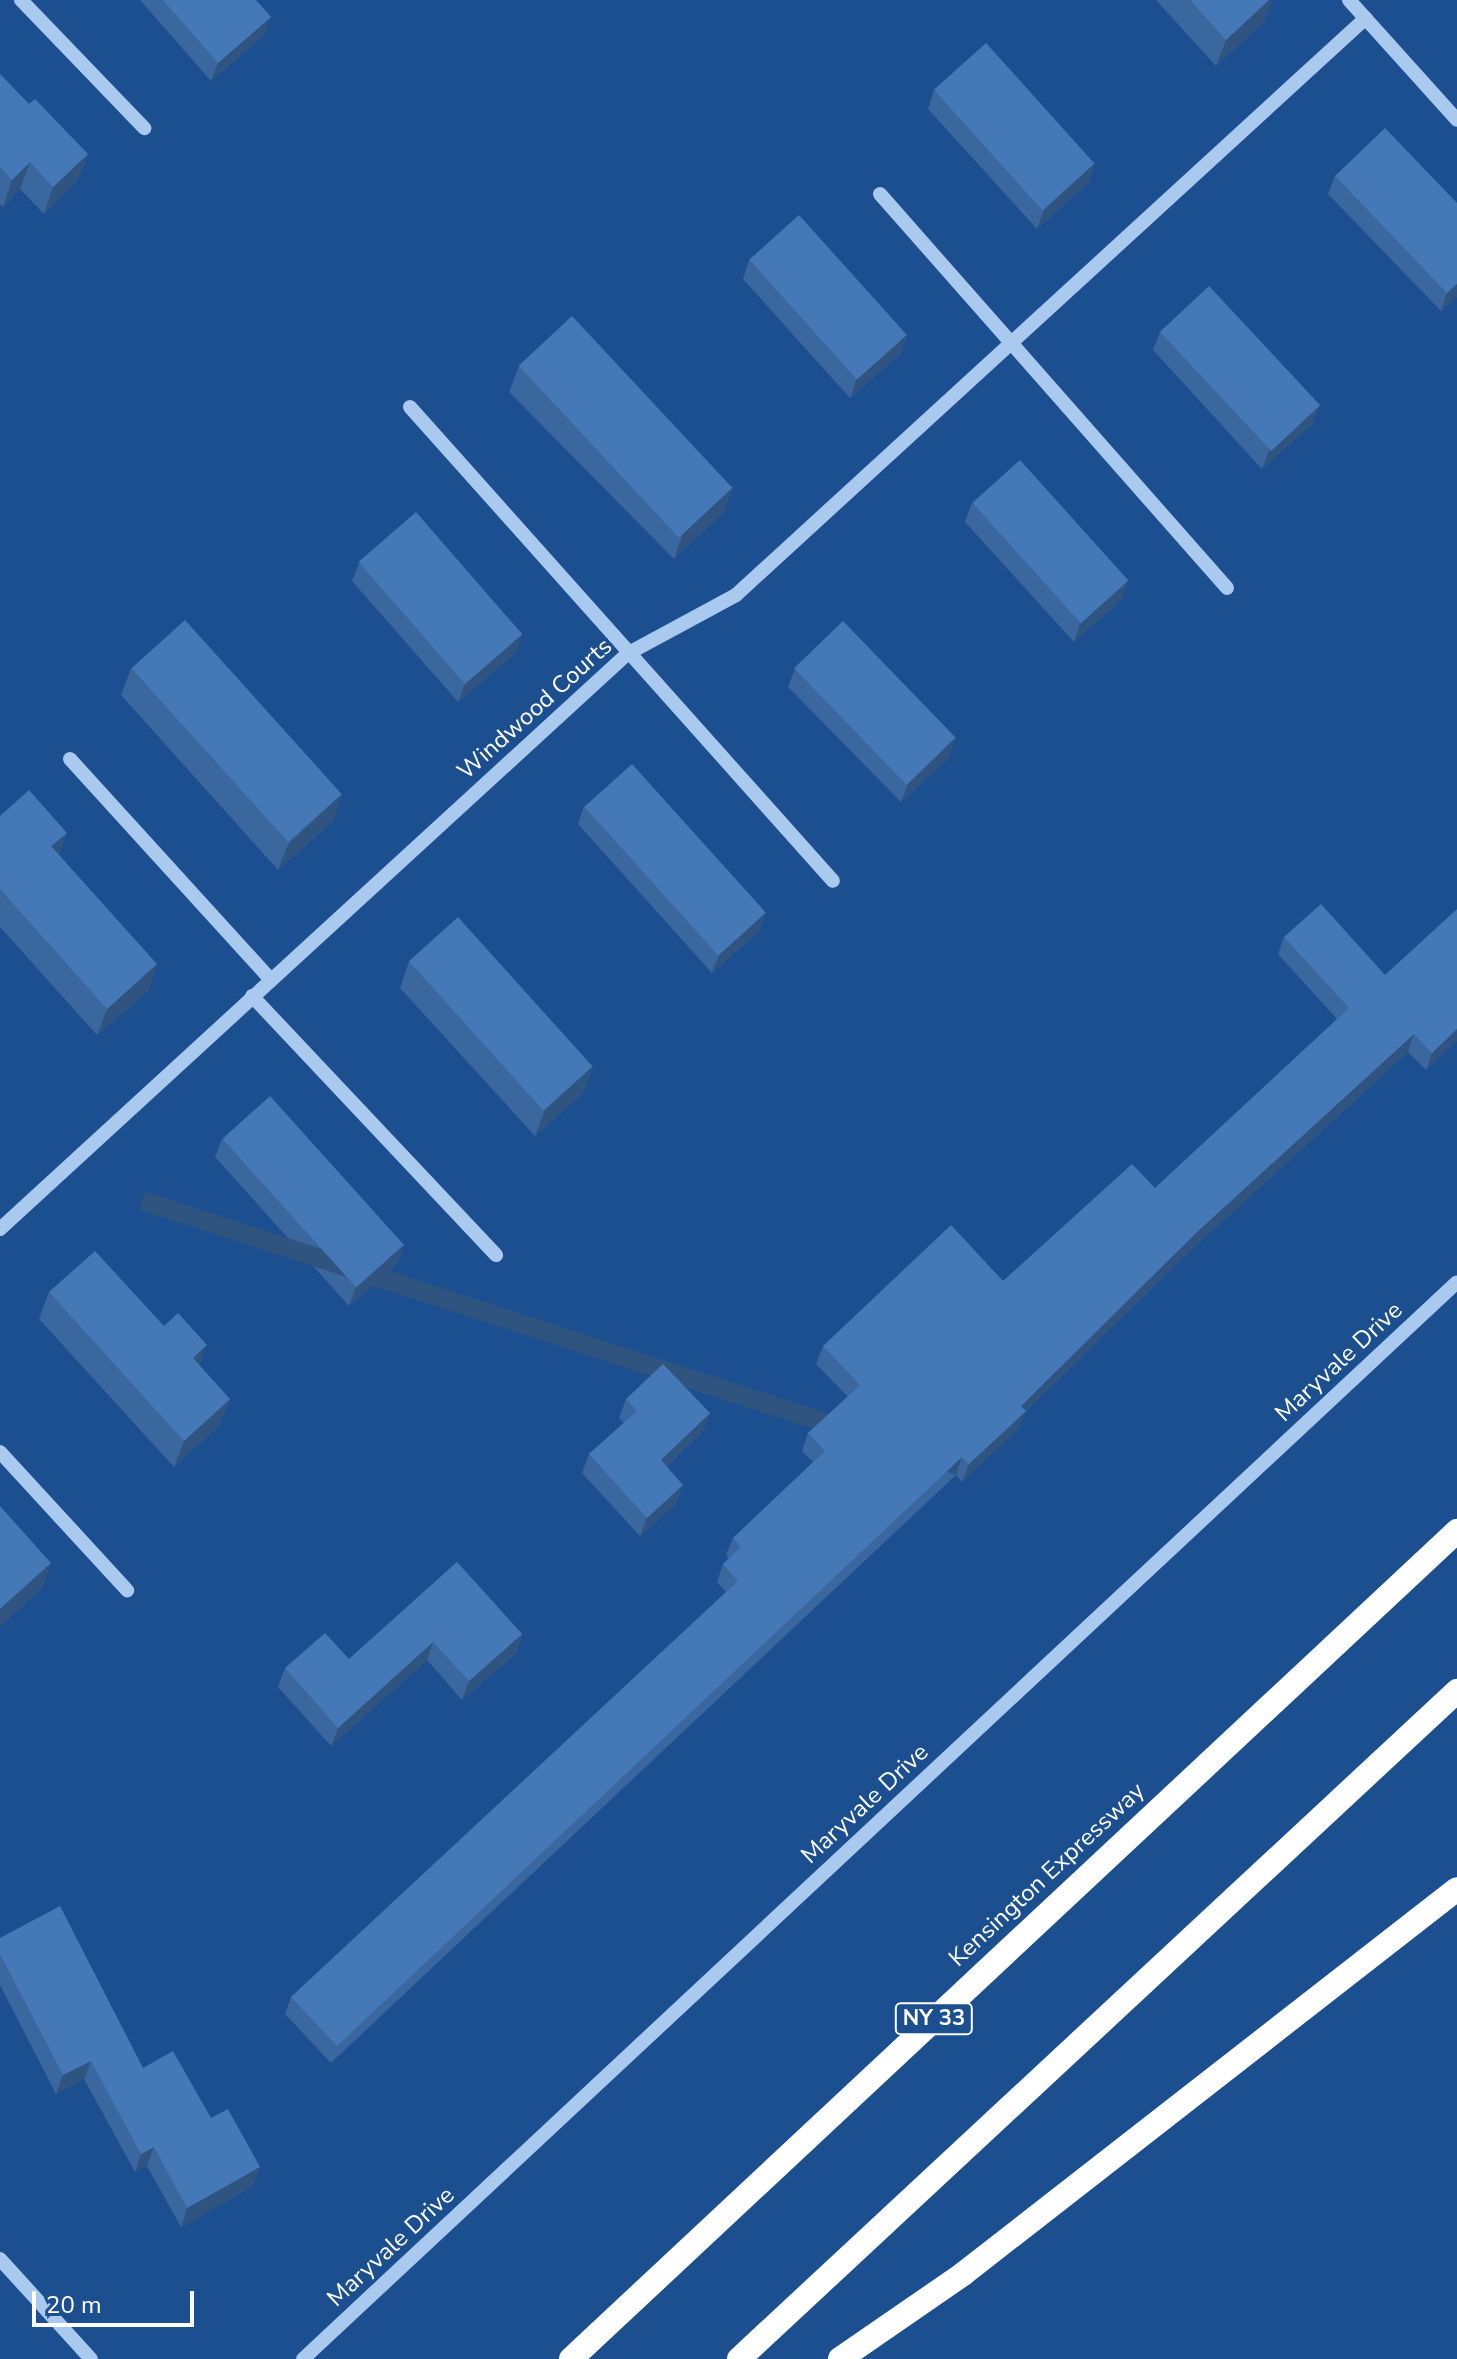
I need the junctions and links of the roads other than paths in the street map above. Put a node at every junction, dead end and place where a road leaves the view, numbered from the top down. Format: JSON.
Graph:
{"nodes":[{"id":1,"x":21,"y":0,"type":"edge"},
{"id":2,"x":1349,"y":0,"type":"edge"},
{"id":3,"x":1366,"y":18,"type":"junction"},
{"id":4,"x":1457,"y":120,"type":"edge"},
{"id":5,"x":144,"y":128,"type":"dead end"},
{"id":6,"x":880,"y":194,"type":"dead end"},
{"id":7,"x":1006,"y":341,"type":"junction"},
{"id":8,"x":410,"y":407,"type":"dead end"},
{"id":9,"x":1227,"y":588,"type":"dead end"},
{"id":10,"x":627,"y":654,"type":"junction"},
{"id":11,"x":70,"y":759,"type":"dead end"},
{"id":12,"x":833,"y":881,"type":"dead end"},
{"id":13,"x":270,"y":979,"type":"junction"},
{"id":14,"x":252,"y":996,"type":"junction"},
{"id":15,"x":0,"y":1229,"type":"edge"},
{"id":16,"x":496,"y":1255,"type":"dead end"},
{"id":17,"x":1457,"y":1282,"type":"edge"},
{"id":18,"x":0,"y":1452,"type":"edge"},
{"id":19,"x":1457,"y":1531,"type":"edge"},
{"id":20,"x":127,"y":1590,"type":"dead end"},
{"id":21,"x":1457,"y":1691,"type":"edge"},
{"id":22,"x":1457,"y":1889,"type":"edge"},
{"id":23,"x":0,"y":2259,"type":"edge"},
{"id":24,"x":91,"y":2359,"type":"edge"},
{"id":25,"x":303,"y":2359,"type":"edge"},
{"id":26,"x":571,"y":2359,"type":"edge"},
{"id":27,"x":739,"y":2359,"type":"edge"},
{"id":28,"x":840,"y":2359,"type":"edge"}],
"edges":[{"from":1,"to":5,"type":"street"},
{"from":2,"to":3,"type":"street"},
{"from":3,"to":4,"type":"street"},
{"from":3,"to":7,"type":"street","name":"Windwood Courts"},
{"from":6,"to":7,"type":"street"},
{"from":7,"to":9,"type":"street"},
{"from":7,"to":10,"type":"street","name":"Windwood Courts"},
{"from":8,"to":10,"type":"street"},
{"from":10,"to":12,"type":"street"},
{"from":10,"to":13,"type":"street","name":"Windwood Courts"},
{"from":11,"to":13,"type":"street"},
{"from":13,"to":14,"type":"street","name":"Windwood Courts"},
{"from":14,"to":15,"type":"street","name":"Windwood Courts"},
{"from":14,"to":16,"type":"street"},
{"from":17,"to":25,"type":"street","name":"Maryvale Drive"},
{"from":18,"to":20,"type":"street"},
{"from":19,"to":26,"type":"highway","name":"Kensington Expressway","number":"NY 33"},
{"from":21,"to":27,"type":"highway"},
{"from":22,"to":28,"type":"highway"},
{"from":23,"to":24,"type":"street"}]}
